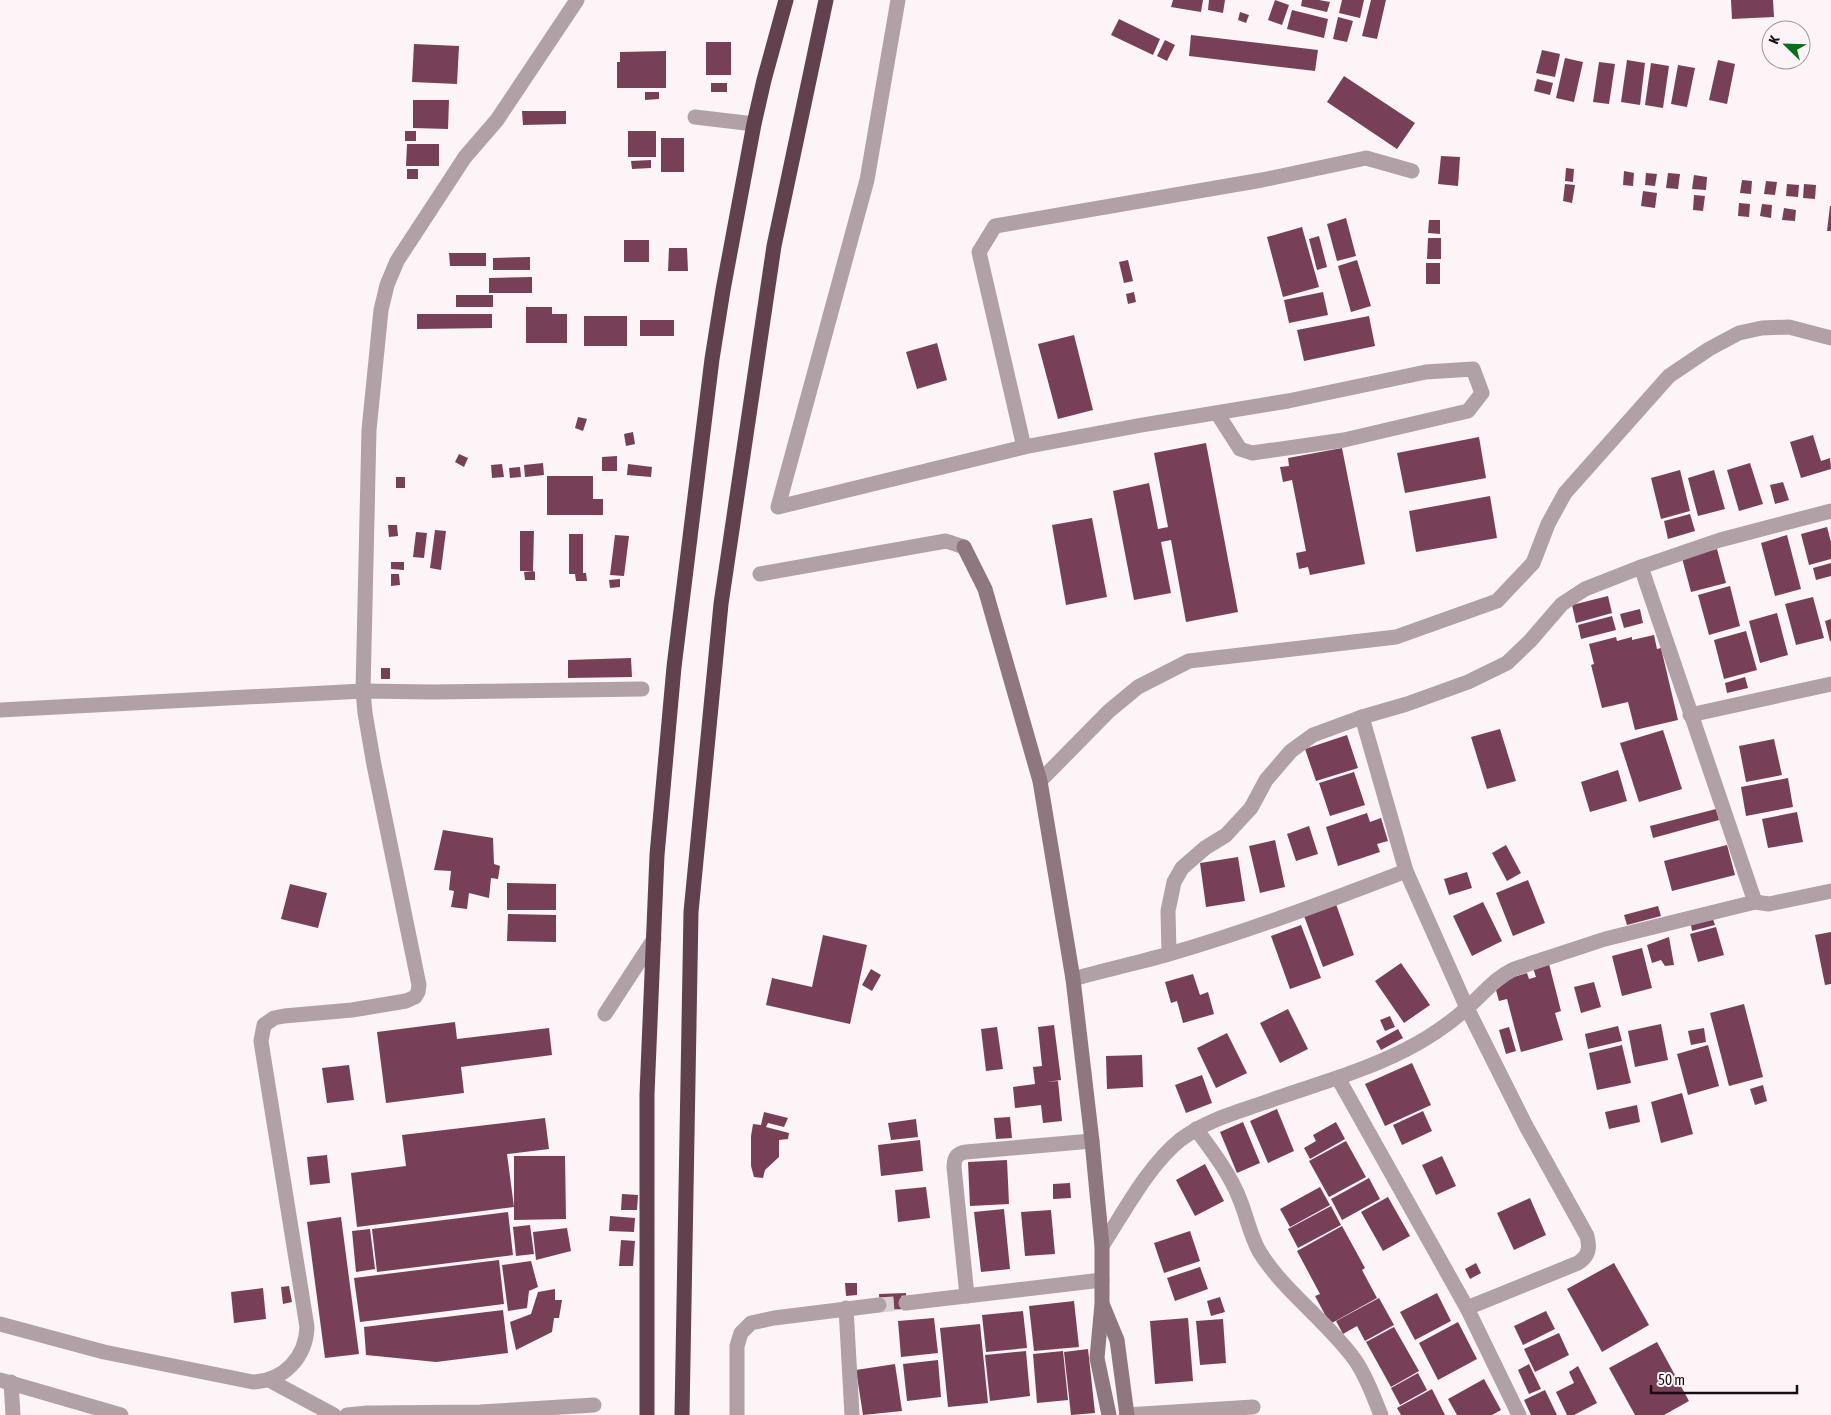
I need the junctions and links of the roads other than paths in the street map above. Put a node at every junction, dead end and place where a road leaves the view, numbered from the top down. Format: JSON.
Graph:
{"nodes":[{"id":1,"x":577,"y":0,"type":"edge"},
{"id":2,"x":786,"y":0,"type":"edge"},
{"id":3,"x":826,"y":0,"type":"edge"},
{"id":4,"x":898,"y":0,"type":"edge"},
{"id":5,"x":695,"y":118,"type":"dead end"},
{"id":6,"x":754,"y":124,"type":"junction"},
{"id":7,"x":1412,"y":171,"type":"dead end"},
{"id":8,"x":1831,"y":338,"type":"edge"},
{"id":9,"x":1217,"y":413,"type":"junction"},
{"id":10,"x":1024,"y":447,"type":"junction"},
{"id":11,"x":1831,"y":511,"type":"edge"},
{"id":12,"x":1641,"y":567,"type":"junction"},
{"id":13,"x":760,"y":574,"type":"dead end"},
{"id":14,"x":1831,"y":684,"type":"edge"},
{"id":15,"x":642,"y":689,"type":"dead end"},
{"id":16,"x":363,"y":691,"type":"junction"},
{"id":17,"x":0,"y":710,"type":"edge"},
{"id":18,"x":1690,"y":715,"type":"junction"},
{"id":19,"x":1362,"y":717,"type":"junction"},
{"id":20,"x":1040,"y":781,"type":"junction"},
{"id":21,"x":1406,"y":871,"type":"junction"},
{"id":22,"x":1831,"y":891,"type":"edge"},
{"id":23,"x":1755,"y":902,"type":"junction"},
{"id":24,"x":654,"y":938,"type":"junction"},
{"id":25,"x":1169,"y":953,"type":"junction"},
{"id":26,"x":1073,"y":979,"type":"junction"},
{"id":27,"x":1467,"y":1008,"type":"junction"},
{"id":28,"x":606,"y":1014,"type":"dead end"},
{"id":29,"x":1338,"y":1078,"type":"junction"},
{"id":30,"x":1196,"y":1129,"type":"junction"},
{"id":31,"x":1092,"y":1141,"type":"junction"},
{"id":32,"x":1102,"y":1246,"type":"junction"},
{"id":33,"x":1102,"y":1280,"type":"junction"},
{"id":34,"x":967,"y":1296,"type":"junction"},
{"id":35,"x":906,"y":1303,"type":"tunnel mouth"},
{"id":36,"x":879,"y":1304,"type":"tunnel mouth"},
{"id":37,"x":1102,"y":1304,"type":"junction"},
{"id":38,"x":846,"y":1308,"type":"junction"},
{"id":39,"x":1467,"y":1308,"type":"junction"},
{"id":40,"x":0,"y":1324,"type":"edge"},
{"id":41,"x":269,"y":1380,"type":"junction"},
{"id":42,"x":5,"y":1381,"type":"edge"},
{"id":43,"x":594,"y":1405,"type":"dead end"},
{"id":44,"x":1252,"y":1407,"type":"dead end"},
{"id":45,"x":13,"y":1415,"type":"edge"},
{"id":46,"x":121,"y":1415,"type":"edge"},
{"id":47,"x":334,"y":1415,"type":"edge"},
{"id":48,"x":347,"y":1415,"type":"edge"},
{"id":49,"x":647,"y":1415,"type":"edge"},
{"id":50,"x":682,"y":1415,"type":"edge"},
{"id":51,"x":737,"y":1415,"type":"edge"},
{"id":52,"x":852,"y":1415,"type":"edge"},
{"id":53,"x":1109,"y":1415,"type":"edge"},
{"id":54,"x":1127,"y":1415,"type":"edge"},
{"id":55,"x":1380,"y":1415,"type":"edge"},
{"id":56,"x":1518,"y":1415,"type":"edge"}],
"edges":[{"from":1,"to":16,"type":"street"},
{"from":2,"to":6,"type":"highway"},
{"from":3,"to":50,"type":"highway"},
{"from":4,"to":10,"type":"street"},
{"from":5,"to":6,"type":"street"},
{"from":6,"to":24,"type":"highway"},
{"from":7,"to":10,"type":"street"},
{"from":8,"to":20,"type":"street"},
{"from":9,"to":9,"type":"street"},
{"from":9,"to":10,"type":"street"},
{"from":11,"to":12,"type":"street"},
{"from":12,"to":18,"type":"street"},
{"from":12,"to":19,"type":"street"},
{"from":13,"to":20,"type":"street"},
{"from":14,"to":18,"type":"street"},
{"from":15,"to":16,"type":"street"},
{"from":16,"to":17,"type":"street"},
{"from":16,"to":41,"type":"street"},
{"from":18,"to":23,"type":"street"},
{"from":19,"to":21,"type":"street"},
{"from":19,"to":25,"type":"street"},
{"from":20,"to":26,"type":"street"},
{"from":21,"to":25,"type":"street"},
{"from":21,"to":27,"type":"street"},
{"from":22,"to":23,"type":"street"},
{"from":23,"to":27,"type":"street"},
{"from":24,"to":28,"type":"street"},
{"from":24,"to":49,"type":"highway"},
{"from":25,"to":26,"type":"street"},
{"from":26,"to":31,"type":"street"},
{"from":27,"to":29,"type":"street"},
{"from":27,"to":39,"type":"street"},
{"from":29,"to":30,"type":"street"},
{"from":29,"to":39,"type":"street"},
{"from":30,"to":32,"type":"street"},
{"from":30,"to":55,"type":"street"},
{"from":31,"to":32,"type":"street"},
{"from":31,"to":34,"type":"street"},
{"from":32,"to":33,"type":"street"},
{"from":33,"to":34,"type":"street"},
{"from":33,"to":37,"type":"street"},
{"from":34,"to":35,"type":"street"},
{"from":36,"to":38,"type":"street"},
{"from":37,"to":53,"type":"street"},
{"from":37,"to":54,"type":"street"},
{"from":38,"to":51,"type":"street"},
{"from":38,"to":52,"type":"street"},
{"from":39,"to":56,"type":"street"},
{"from":40,"to":41,"type":"street"},
{"from":41,"to":47,"type":"street"},
{"from":42,"to":45,"type":"street"},
{"from":42,"to":46,"type":"street"},
{"from":43,"to":48,"type":"street"},
{"from":44,"to":54,"type":"street"}]}
